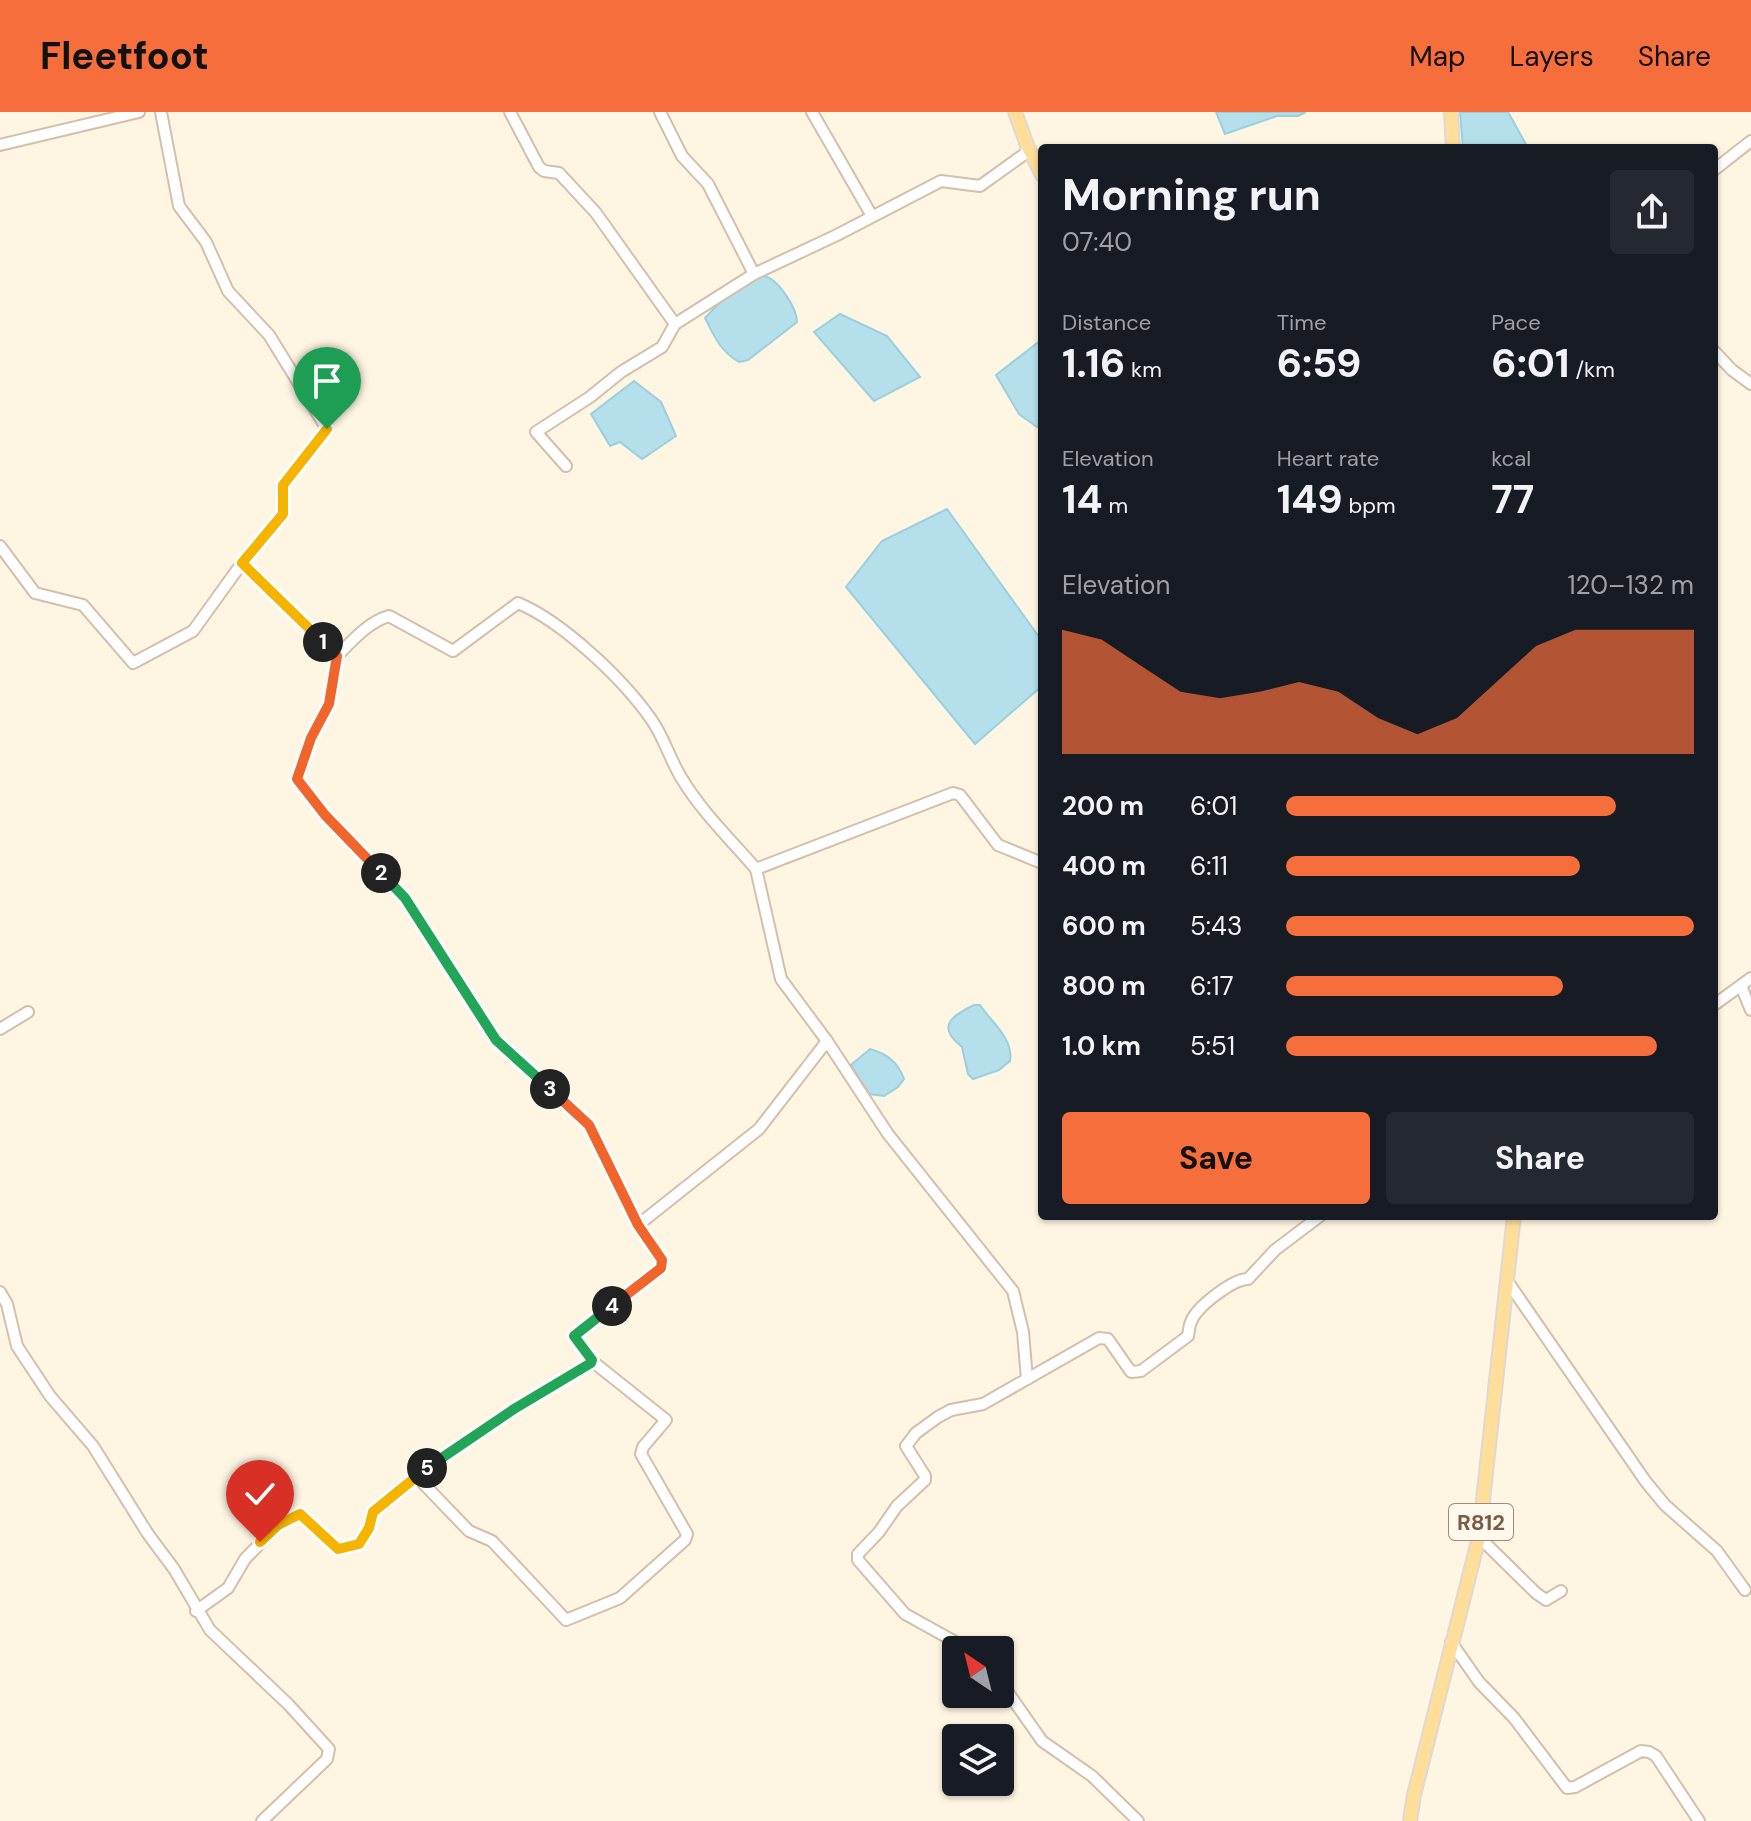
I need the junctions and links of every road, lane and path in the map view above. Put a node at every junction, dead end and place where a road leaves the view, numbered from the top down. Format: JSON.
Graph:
{"nodes":[{"id":1,"x":139,"y":112,"type":"edge"},
{"id":2,"x":161,"y":112,"type":"edge"},
{"id":3,"x":510,"y":112,"type":"edge"},
{"id":4,"x":660,"y":112,"type":"edge"},
{"id":5,"x":812,"y":112,"type":"edge"},
{"id":6,"x":1015,"y":112,"type":"edge"},
{"id":7,"x":1451,"y":112,"type":"edge"},
{"id":8,"x":1751,"y":141,"type":"edge"},
{"id":9,"x":1453,"y":144,"type":"edge"},
{"id":10,"x":0,"y":145,"type":"edge"},
{"id":11,"x":1027,"y":145,"type":"junction"},
{"id":12,"x":1038,"y":167,"type":"edge"},
{"id":13,"x":1718,"y":167,"type":"edge"},
{"id":14,"x":872,"y":216,"type":"junction"},
{"id":15,"x":754,"y":274,"type":"junction"},
{"id":16,"x":675,"y":324,"type":"junction"},
{"id":17,"x":1718,"y":355,"type":"edge"},
{"id":18,"x":1751,"y":384,"type":"edge"},
{"id":19,"x":566,"y":466,"type":"dead end"},
{"id":20,"x":0,"y":546,"type":"edge"},
{"id":21,"x":242,"y":563,"type":"junction"},
{"id":22,"x":337,"y":656,"type":"junction"},
{"id":23,"x":1038,"y":861,"type":"edge"},
{"id":24,"x":756,"y":869,"type":"junction"},
{"id":25,"x":1751,"y":978,"type":"edge"},
{"id":26,"x":1741,"y":986,"type":"junction"},
{"id":27,"x":1718,"y":1002,"type":"edge"},
{"id":28,"x":1751,"y":1010,"type":"edge"},
{"id":29,"x":28,"y":1012,"type":"dead end"},
{"id":30,"x":0,"y":1029,"type":"edge"},
{"id":31,"x":827,"y":1041,"type":"junction"},
{"id":32,"x":1315,"y":1220,"type":"edge"},
{"id":33,"x":1514,"y":1220,"type":"edge"},
{"id":34,"x":638,"y":1225,"type":"junction"},
{"id":35,"x":1508,"y":1282,"type":"junction"},
{"id":36,"x":0,"y":1292,"type":"edge"},
{"id":37,"x":592,"y":1361,"type":"junction"},
{"id":38,"x":1027,"y":1379,"type":"junction"},
{"id":39,"x":416,"y":1476,"type":"junction"},
{"id":40,"x":1479,"y":1537,"type":"junction"},
{"id":41,"x":1745,"y":1590,"type":"dead end"},
{"id":42,"x":1561,"y":1591,"type":"dead end"},
{"id":43,"x":196,"y":1611,"type":"junction"},
{"id":44,"x":945,"y":1636,"type":"edge"},
{"id":45,"x":1451,"y":1642,"type":"junction"},
{"id":46,"x":1014,"y":1701,"type":"edge"},
{"id":47,"x":262,"y":1821,"type":"edge"},
{"id":48,"x":1138,"y":1821,"type":"edge"},
{"id":49,"x":1410,"y":1821,"type":"edge"},
{"id":50,"x":1699,"y":1821,"type":"edge"}],
"edges":[{"from":1,"to":10,"type":"street"},
{"from":2,"to":21,"type":"street"},
{"from":3,"to":16,"type":"street"},
{"from":4,"to":15,"type":"street"},
{"from":5,"to":14,"type":"street"},
{"from":6,"to":11,"type":"main road"},
{"from":7,"to":9,"type":"main road"},
{"from":8,"to":13,"type":"street"},
{"from":11,"to":12,"type":"main road"},
{"from":11,"to":14,"type":"street"},
{"from":14,"to":15,"type":"street"},
{"from":15,"to":16,"type":"street"},
{"from":16,"to":19,"type":"street"},
{"from":17,"to":18,"type":"street"},
{"from":20,"to":21,"type":"street"},
{"from":21,"to":22,"type":"street"},
{"from":22,"to":24,"type":"street"},
{"from":22,"to":34,"type":"street"},
{"from":23,"to":24,"type":"street"},
{"from":24,"to":31,"type":"street"},
{"from":25,"to":26,"type":"street"},
{"from":26,"to":27,"type":"street"},
{"from":26,"to":28,"type":"street"},
{"from":29,"to":30,"type":"street"},
{"from":31,"to":34,"type":"street"},
{"from":31,"to":38,"type":"street"},
{"from":32,"to":38,"type":"street"},
{"from":33,"to":35,"type":"main road","number":"R812"},
{"from":34,"to":37,"type":"street"},
{"from":35,"to":40,"type":"main road","number":"R812"},
{"from":35,"to":41,"type":"street"},
{"from":36,"to":43,"type":"street"},
{"from":37,"to":39,"type":"street"},
{"from":37,"to":39,"type":"street"},
{"from":38,"to":44,"type":"street"},
{"from":39,"to":43,"type":"street"},
{"from":40,"to":42,"type":"street"},
{"from":40,"to":45,"type":"main road","number":"R812"},
{"from":43,"to":47,"type":"street"},
{"from":45,"to":49,"type":"main road","number":"R812"},
{"from":45,"to":50,"type":"street"},
{"from":46,"to":48,"type":"street"}]}
